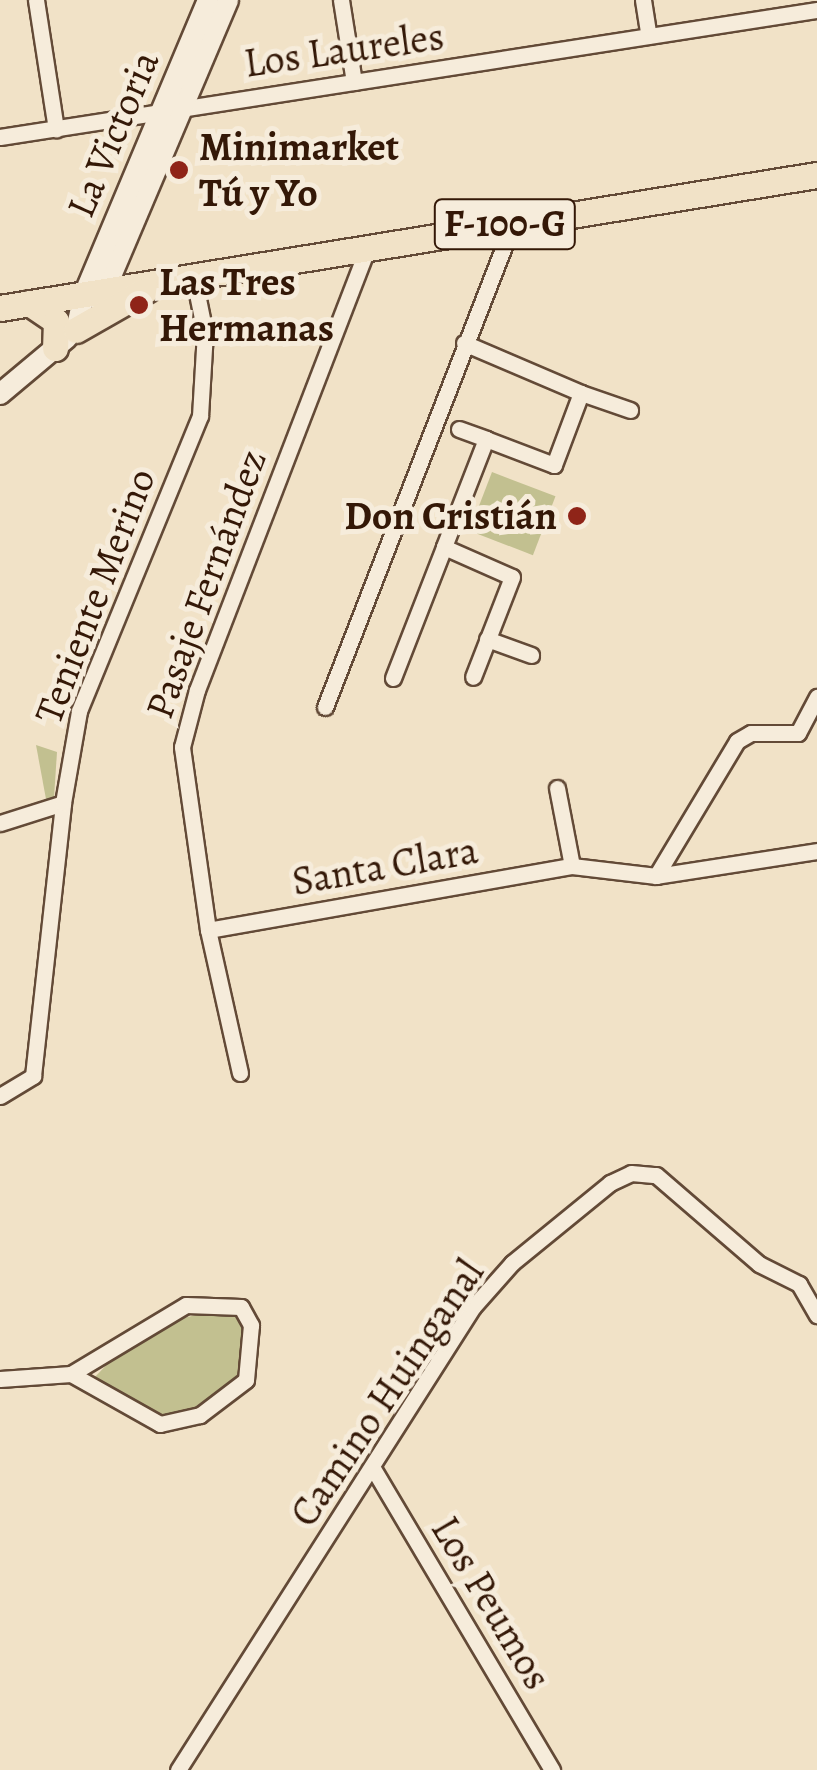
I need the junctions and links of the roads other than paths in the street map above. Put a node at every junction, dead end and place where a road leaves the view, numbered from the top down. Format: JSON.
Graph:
{"nodes":[{"id":1,"x":36,"y":0,"type":"edge"},
{"id":2,"x":208,"y":0,"type":"edge"},
{"id":3,"x":228,"y":0,"type":"edge"},
{"id":4,"x":341,"y":0,"type":"edge"},
{"id":5,"x":643,"y":0,"type":"edge"},
{"id":6,"x":817,"y":10,"type":"edge"},
{"id":7,"x":649,"y":36,"type":"junction"},
{"id":8,"x":354,"y":82,"type":"junction"},
{"id":9,"x":184,"y":105,"type":"junction"},
{"id":10,"x":161,"y":110,"type":"junction"},
{"id":11,"x":56,"y":129,"type":"junction"},
{"id":12,"x":0,"y":138,"type":"edge"},
{"id":13,"x":817,"y":175,"type":"edge"},
{"id":14,"x":512,"y":223,"type":"junction"},
{"id":15,"x":368,"y":246,"type":"junction"},
{"id":16,"x":192,"y":274,"type":"junction"},
{"id":17,"x":164,"y":280,"type":"junction"},
{"id":18,"x":95,"y":293,"type":"junction"},
{"id":19,"x":30,"y":304,"type":"junction"},
{"id":20,"x":0,"y":308,"type":"edge"},
{"id":21,"x":76,"y":330,"type":"junction"},
{"id":22,"x":464,"y":342,"type":"junction"},
{"id":23,"x":55,"y":348,"type":"junction"},
{"id":24,"x":581,"y":393,"type":"junction"},
{"id":25,"x":0,"y":394,"type":"edge"},
{"id":26,"x":630,"y":410,"type":"dead end"},
{"id":27,"x":458,"y":428,"type":"dead end"},
{"id":28,"x":486,"y":439,"type":"junction"},
{"id":29,"x":444,"y":548,"type":"junction"},
{"id":30,"x":487,"y":639,"type":"junction"},
{"id":31,"x":530,"y":654,"type":"dead end"},
{"id":32,"x":474,"y":677,"type":"dead end"},
{"id":33,"x":393,"y":678,"type":"dead end"},
{"id":34,"x":817,"y":697,"type":"edge"},
{"id":35,"x":325,"y":706,"type":"dead end"},
{"id":36,"x":558,"y":788,"type":"dead end"},
{"id":37,"x":63,"y":804,"type":"junction"},
{"id":38,"x":0,"y":823,"type":"edge"},
{"id":39,"x":817,"y":851,"type":"edge"},
{"id":40,"x":572,"y":866,"type":"junction"},
{"id":41,"x":656,"y":876,"type":"junction"},
{"id":42,"x":208,"y":930,"type":"junction"},
{"id":43,"x":240,"y":1073,"type":"dead end"},
{"id":44,"x":0,"y":1096,"type":"edge"},
{"id":45,"x":817,"y":1315,"type":"edge"},
{"id":46,"x":70,"y":1374,"type":"junction"},
{"id":47,"x":0,"y":1379,"type":"edge"},
{"id":48,"x":374,"y":1470,"type":"junction"},
{"id":49,"x":178,"y":1770,"type":"edge"},
{"id":50,"x":552,"y":1770,"type":"edge"}],
"edges":[{"from":1,"to":11,"type":"street"},
{"from":2,"to":10,"type":"street","name":"La Victoria"},
{"from":3,"to":9,"type":"street","name":"La Victoria"},
{"from":4,"to":8,"type":"street"},
{"from":5,"to":7,"type":"street"},
{"from":6,"to":7,"type":"street","name":"Los Laureles"},
{"from":7,"to":8,"type":"street","name":"Los Laureles"},
{"from":8,"to":9,"type":"street","name":"Los Laureles"},
{"from":9,"to":10,"type":"street","name":"Los Laureles"},
{"from":9,"to":18,"type":"street","name":"La Victoria"},
{"from":10,"to":11,"type":"street","name":"Los Laureles"},
{"from":10,"to":18,"type":"street","name":"La Victoria"},
{"from":11,"to":12,"type":"street","name":"Los Laureles"},
{"from":13,"to":14,"type":"main road","number":"F-100-G"},
{"from":14,"to":15,"type":"main road","number":"F-100-G"},
{"from":14,"to":22,"type":"street"},
{"from":15,"to":16,"type":"main road","number":"F-100-G"},
{"from":15,"to":42,"type":"street","name":"Pasaje Fernández"},
{"from":16,"to":17,"type":"main road","number":"F-100-G"},
{"from":16,"to":37,"type":"street","name":"Teniente Merino"},
{"from":17,"to":18,"type":"main road","number":"F-100-G"},
{"from":17,"to":21,"type":"main road"},
{"from":18,"to":19,"type":"main road","number":"F-100-G"},
{"from":18,"to":21,"type":"street"},
{"from":19,"to":20,"type":"main road","number":"F-100-G"},
{"from":19,"to":23,"type":"main road"},
{"from":21,"to":23,"type":"street"},
{"from":22,"to":24,"type":"street"},
{"from":22,"to":35,"type":"street"},
{"from":23,"to":25,"type":"street"},
{"from":24,"to":26,"type":"street"},
{"from":24,"to":28,"type":"street"},
{"from":27,"to":28,"type":"street"},
{"from":28,"to":29,"type":"street"},
{"from":29,"to":30,"type":"street"},
{"from":29,"to":33,"type":"street"},
{"from":30,"to":31,"type":"street"},
{"from":30,"to":32,"type":"street"},
{"from":34,"to":41,"type":"street"},
{"from":36,"to":40,"type":"street"},
{"from":37,"to":38,"type":"street"},
{"from":37,"to":44,"type":"street","name":"Teniente Merino"},
{"from":39,"to":41,"type":"street","name":"Santa Clara"},
{"from":40,"to":41,"type":"street","name":"Santa Clara"},
{"from":40,"to":42,"type":"street","name":"Santa Clara"},
{"from":42,"to":43,"type":"street","name":"Pasaje Fernández"},
{"from":45,"to":48,"type":"street","name":"Camino Huinganal"},
{"from":46,"to":46,"type":"street"},
{"from":46,"to":47,"type":"street"},
{"from":48,"to":49,"type":"street","name":"Camino Huinganal"},
{"from":48,"to":50,"type":"street","name":"Los Peumos"}]}
